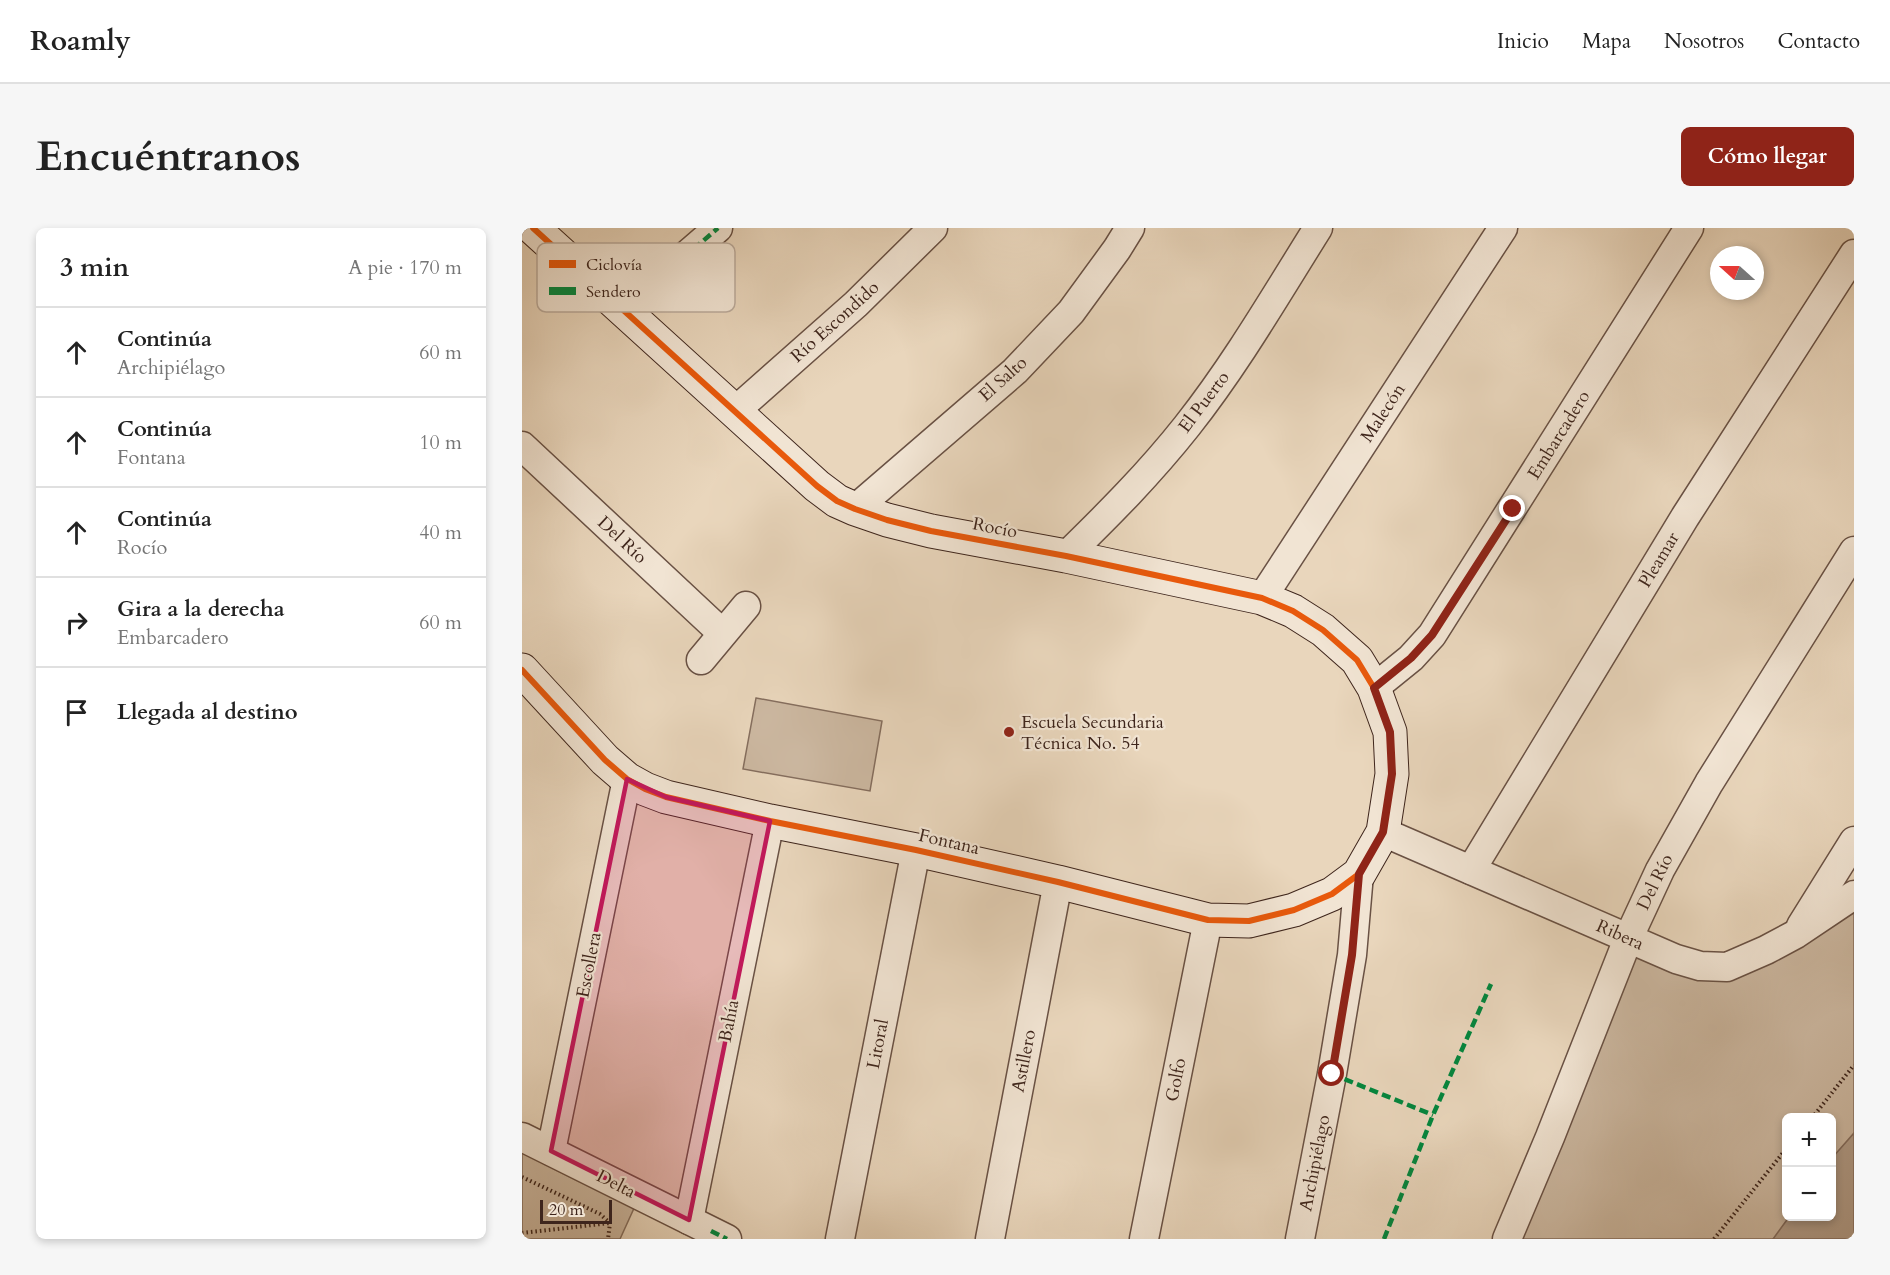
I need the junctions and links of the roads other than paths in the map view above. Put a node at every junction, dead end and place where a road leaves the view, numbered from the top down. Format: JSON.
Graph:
{"nodes":[{"id":1,"x":533,"y":228,"type":"edge"},
{"id":2,"x":718,"y":228,"type":"edge"},
{"id":3,"x":933,"y":228,"type":"edge"},
{"id":4,"x":1130,"y":228,"type":"edge"},
{"id":5,"x":1318,"y":228,"type":"edge"},
{"id":6,"x":1503,"y":228,"type":"edge"},
{"id":7,"x":1689,"y":228,"type":"edge"},
{"id":8,"x":549,"y":243,"type":"edge"},
{"id":9,"x":701,"y":243,"type":"edge"},
{"id":10,"x":1854,"y":254,"type":"edge"},
{"id":11,"x":623,"y":312,"type":"edge"},
{"id":12,"x":734,"y":412,"type":"junction"},
{"id":13,"x":522,"y":446,"type":"edge"},
{"id":14,"x":855,"y":509,"type":"junction"},
{"id":15,"x":1854,"y":551,"type":"edge"},
{"id":16,"x":1066,"y":556,"type":"junction"},
{"id":17,"x":1262,"y":598,"type":"junction"},
{"id":18,"x":746,"y":606,"type":"dead end"},
{"id":19,"x":722,"y":633,"type":"junction"},
{"id":20,"x":701,"y":660,"type":"dead end"},
{"id":21,"x":523,"y":675,"type":"edge"},
{"id":22,"x":1374,"y":688,"type":"junction"},
{"id":23,"x":627,"y":779,"type":"junction"},
{"id":24,"x":770,"y":821,"type":"junction"},
{"id":25,"x":1383,"y":832,"type":"junction"},
{"id":26,"x":1854,"y":841,"type":"edge"},
{"id":27,"x":916,"y":850,"type":"junction"},
{"id":28,"x":1471,"y":870,"type":"junction"},
{"id":29,"x":1359,"y":874,"type":"junction"},
{"id":30,"x":1058,"y":882,"type":"junction"},
{"id":31,"x":1854,"y":895,"type":"edge"},
{"id":32,"x":1208,"y":920,"type":"junction"},
{"id":33,"x":1796,"y":934,"type":"junction"},
{"id":34,"x":1628,"y":939,"type":"junction"},
{"id":35,"x":522,"y":1137,"type":"edge"},
{"id":36,"x":551,"y":1151,"type":"junction"},
{"id":37,"x":709,"y":1230,"type":"edge"},
{"id":38,"x":840,"y":1239,"type":"edge"},
{"id":39,"x":990,"y":1239,"type":"edge"},
{"id":40,"x":1144,"y":1239,"type":"edge"},
{"id":41,"x":1300,"y":1239,"type":"edge"},
{"id":42,"x":1507,"y":1239,"type":"edge"}],
"edges":[{"from":1,"to":8,"type":"street","name":"Rocío"},
{"from":2,"to":9,"type":"street"},
{"from":3,"to":12,"type":"street","name":"Río Escondido"},
{"from":4,"to":14,"type":"street","name":"El Salto"},
{"from":5,"to":16,"type":"street","name":"El Puerto"},
{"from":6,"to":17,"type":"street","name":"Malecón"},
{"from":7,"to":22,"type":"street","name":"Embarcadero"},
{"from":10,"to":28,"type":"street","name":"Pleamar"},
{"from":11,"to":12,"type":"street","name":"Rocío"},
{"from":12,"to":14,"type":"street","name":"Rocío"},
{"from":13,"to":19,"type":"street","name":"Del Río"},
{"from":14,"to":16,"type":"street","name":"Rocío"},
{"from":15,"to":34,"type":"street","name":"Del Río"},
{"from":16,"to":17,"type":"street","name":"Rocío"},
{"from":17,"to":22,"type":"street","name":"Rocío"},
{"from":18,"to":19,"type":"street"},
{"from":19,"to":20,"type":"street"},
{"from":21,"to":23,"type":"street","name":"Fontana"},
{"from":22,"to":25,"type":"street","name":"Rocío"},
{"from":23,"to":24,"type":"street","name":"Fontana"},
{"from":23,"to":36,"type":"street","name":"Escollera"},
{"from":24,"to":27,"type":"street","name":"Fontana"},
{"from":24,"to":37,"type":"street","name":"Bahía"},
{"from":25,"to":28,"type":"street","name":"Ribera"},
{"from":25,"to":29,"type":"street","name":"Fontana"},
{"from":26,"to":33,"type":"street"},
{"from":27,"to":30,"type":"street","name":"Fontana"},
{"from":27,"to":38,"type":"street","name":"Litoral"},
{"from":28,"to":34,"type":"street","name":"Ribera"},
{"from":29,"to":32,"type":"street","name":"Fontana"},
{"from":29,"to":41,"type":"street","name":"Archipiélago"},
{"from":30,"to":32,"type":"street","name":"Fontana"},
{"from":30,"to":39,"type":"street","name":"Astillero"},
{"from":31,"to":33,"type":"street","name":"Ribera"},
{"from":32,"to":40,"type":"street","name":"Golfo"},
{"from":33,"to":34,"type":"street","name":"Ribera"},
{"from":34,"to":42,"type":"street","name":"Del Río"},
{"from":35,"to":36,"type":"street","name":"Delta"},
{"from":36,"to":37,"type":"street","name":"Delta"}]}
